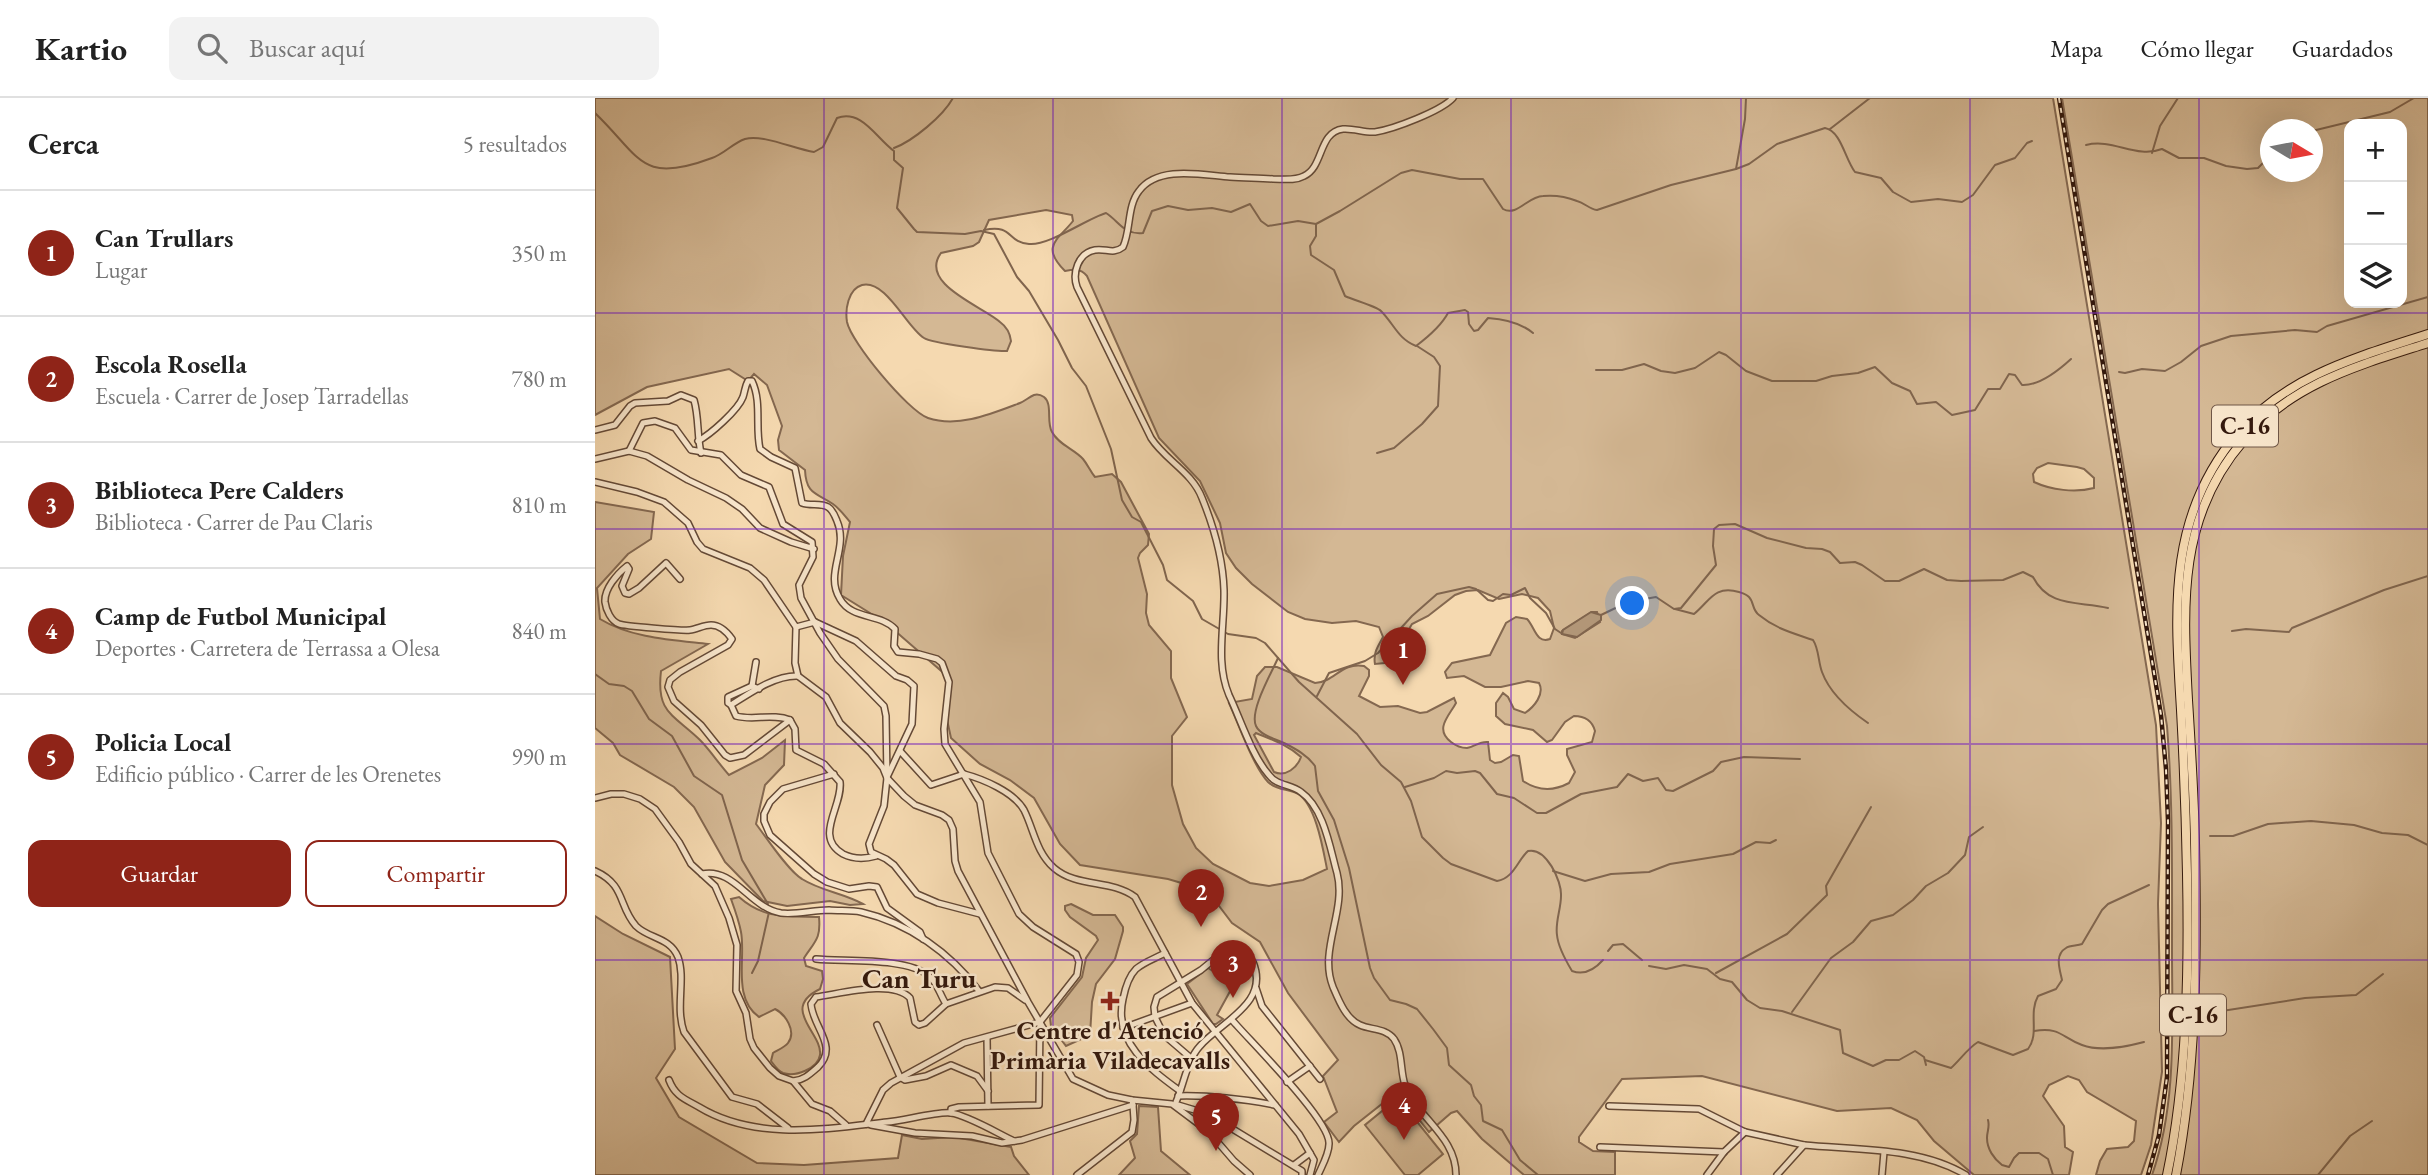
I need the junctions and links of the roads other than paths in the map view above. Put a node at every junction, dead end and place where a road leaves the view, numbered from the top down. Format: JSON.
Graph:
{"nodes":[{"id":1,"x":1453,"y":98,"type":"edge"},
{"id":2,"x":2428,"y":334,"type":"edge"},
{"id":3,"x":2428,"y":343,"type":"edge"},
{"id":4,"x":595,"y":429,"type":"edge"},
{"id":5,"x":698,"y":441,"type":"junction"},
{"id":6,"x":629,"y":452,"type":"junction"},
{"id":7,"x":701,"y":453,"type":"junction"},
{"id":8,"x":595,"y":459,"type":"edge"},
{"id":9,"x":595,"y":482,"type":"edge"},
{"id":10,"x":814,"y":549,"type":"junction"},
{"id":11,"x":680,"y":579,"type":"dead end"},
{"id":12,"x":815,"y":622,"type":"junction"},
{"id":13,"x":796,"y":627,"type":"junction"},
{"id":14,"x":756,"y":662,"type":"dead end"},
{"id":15,"x":798,"y":676,"type":"junction"},
{"id":16,"x":755,"y":688,"type":"junction"},
{"id":17,"x":790,"y":720,"type":"junction"},
{"id":18,"x":900,"y":751,"type":"junction"},
{"id":19,"x":834,"y":774,"type":"junction"},
{"id":20,"x":964,"y":775,"type":"junction"},
{"id":21,"x":887,"y":778,"type":"junction"},
{"id":22,"x":595,"y":798,"type":"edge"},
{"id":23,"x":2191,"y":854,"type":"junction"},
{"id":24,"x":876,"y":856,"type":"junction"},
{"id":25,"x":595,"y":871,"type":"edge"},
{"id":26,"x":717,"y":873,"type":"junction"},
{"id":27,"x":702,"y":874,"type":"junction"},
{"id":28,"x":713,"y":885,"type":"junction"},
{"id":29,"x":981,"y":914,"type":"junction"},
{"id":30,"x":923,"y":939,"type":"junction"},
{"id":31,"x":1165,"y":953,"type":"junction"},
{"id":32,"x":816,"y":959,"type":"dead end"},
{"id":33,"x":1181,"y":982,"type":"junction"},
{"id":34,"x":1256,"y":988,"type":"junction"},
{"id":35,"x":979,"y":991,"type":"junction"},
{"id":36,"x":1027,"y":1002,"type":"junction"},
{"id":37,"x":1192,"y":1003,"type":"junction"},
{"id":38,"x":946,"y":1004,"type":"junction"},
{"id":39,"x":1155,"y":1017,"type":"junction"},
{"id":40,"x":1232,"y":1020,"type":"junction"},
{"id":41,"x":1040,"y":1022,"type":"junction"},
{"id":42,"x":877,"y":1024,"type":"dead end"},
{"id":43,"x":1123,"y":1028,"type":"junction"},
{"id":44,"x":1216,"y":1032,"type":"junction"},
{"id":45,"x":987,"y":1038,"type":"junction"},
{"id":46,"x":1192,"y":1059,"type":"junction"},
{"id":47,"x":1310,"y":1066,"type":"junction"},
{"id":48,"x":901,"y":1077,"type":"junction"},
{"id":49,"x":1320,"y":1079,"type":"dead end"},
{"id":50,"x":669,"y":1080,"type":"dead end"},
{"id":51,"x":793,"y":1081,"type":"junction"},
{"id":52,"x":1287,"y":1082,"type":"junction"},
{"id":53,"x":988,"y":1091,"type":"junction"},
{"id":54,"x":1177,"y":1101,"type":"junction"},
{"id":55,"x":1132,"y":1103,"type":"junction"},
{"id":56,"x":988,"y":1105,"type":"junction"},
{"id":57,"x":1275,"y":1105,"type":"junction"},
{"id":58,"x":1609,"y":1107,"type":"dead end"},
{"id":59,"x":951,"y":1113,"type":"junction"},
{"id":60,"x":866,"y":1124,"type":"junction"},
{"id":61,"x":846,"y":1125,"type":"junction"},
{"id":62,"x":788,"y":1128,"type":"junction"},
{"id":63,"x":1745,"y":1132,"type":"junction"},
{"id":64,"x":1014,"y":1141,"type":"junction"},
{"id":65,"x":1804,"y":1145,"type":"junction"},
{"id":66,"x":1600,"y":1147,"type":"dead end"},
{"id":67,"x":1724,"y":1152,"type":"junction"},
{"id":68,"x":1884,"y":1152,"type":"junction"},
{"id":69,"x":1310,"y":1153,"type":"junction"},
{"id":70,"x":1294,"y":1165,"type":"junction"},
{"id":71,"x":1077,"y":1175,"type":"edge"},
{"id":72,"x":1250,"y":1175,"type":"edge"},
{"id":73,"x":1302,"y":1175,"type":"edge"},
{"id":74,"x":1310,"y":1175,"type":"edge"},
{"id":75,"x":1318,"y":1175,"type":"edge"},
{"id":76,"x":1456,"y":1175,"type":"edge"},
{"id":77,"x":1707,"y":1175,"type":"edge"},
{"id":78,"x":1777,"y":1175,"type":"edge"},
{"id":79,"x":1882,"y":1175,"type":"edge"},
{"id":80,"x":1966,"y":1175,"type":"edge"},
{"id":81,"x":2167,"y":1175,"type":"edge"},
{"id":82,"x":2176,"y":1175,"type":"edge"}],
"edges":[{"from":1,"to":76,"type":"street"},
{"from":2,"to":23,"type":"highway","number":"C-16"},
{"from":3,"to":23,"type":"highway","number":"C-16"},
{"from":4,"to":5,"type":"street"},
{"from":5,"to":7,"type":"street"},
{"from":5,"to":20,"type":"street"},
{"from":6,"to":7,"type":"street"},
{"from":6,"to":8,"type":"street"},
{"from":6,"to":10,"type":"street"},
{"from":7,"to":10,"type":"street"},
{"from":9,"to":13,"type":"street"},
{"from":10,"to":12,"type":"street"},
{"from":11,"to":17,"type":"street"},
{"from":12,"to":13,"type":"street"},
{"from":12,"to":18,"type":"street"},
{"from":12,"to":21,"type":"street"},
{"from":13,"to":15,"type":"street"},
{"from":14,"to":16,"type":"street"},
{"from":15,"to":16,"type":"street"},
{"from":15,"to":21,"type":"street"},
{"from":16,"to":17,"type":"street"},
{"from":17,"to":19,"type":"street"},
{"from":18,"to":20,"type":"street"},
{"from":18,"to":21,"type":"street"},
{"from":19,"to":24,"type":"street"},
{"from":19,"to":30,"type":"street"},
{"from":20,"to":31,"type":"street"},
{"from":20,"to":41,"type":"street"},
{"from":21,"to":24,"type":"street"},
{"from":21,"to":29,"type":"street"},
{"from":22,"to":27,"type":"street"},
{"from":23,"to":81,"type":"highway","number":"C-16"},
{"from":23,"to":82,"type":"highway","number":"C-16"},
{"from":24,"to":29,"type":"street"},
{"from":25,"to":62,"type":"street"},
{"from":26,"to":27,"type":"street"},
{"from":26,"to":28,"type":"street"},
{"from":26,"to":30,"type":"street"},
{"from":27,"to":28,"type":"street"},
{"from":28,"to":51,"type":"street"},
{"from":29,"to":36,"type":"street"},
{"from":30,"to":35,"type":"street"},
{"from":31,"to":33,"type":"street"},
{"from":31,"to":43,"type":"street"},
{"from":32,"to":38,"type":"street"},
{"from":33,"to":34,"type":"street"},
{"from":33,"to":37,"type":"street"},
{"from":33,"to":39,"type":"street"},
{"from":34,"to":40,"type":"street"},
{"from":34,"to":47,"type":"street"},
{"from":35,"to":36,"type":"street"},
{"from":35,"to":38,"type":"street"},
{"from":36,"to":41,"type":"street"},
{"from":37,"to":39,"type":"street"},
{"from":37,"to":44,"type":"street"},
{"from":38,"to":51,"type":"street"},
{"from":39,"to":43,"type":"street"},
{"from":39,"to":46,"type":"street"},
{"from":40,"to":44,"type":"street"},
{"from":40,"to":52,"type":"street"},
{"from":41,"to":45,"type":"street"},
{"from":41,"to":55,"type":"street"},
{"from":41,"to":56,"type":"street"},
{"from":42,"to":48,"type":"street"},
{"from":43,"to":54,"type":"street"},
{"from":44,"to":46,"type":"street"},
{"from":44,"to":57,"type":"street"},
{"from":45,"to":48,"type":"street"},
{"from":45,"to":53,"type":"street"},
{"from":46,"to":54,"type":"street"},
{"from":47,"to":49,"type":"street"},
{"from":47,"to":52,"type":"street"},
{"from":48,"to":53,"type":"street"},
{"from":48,"to":60,"type":"street"},
{"from":50,"to":62,"type":"street"},
{"from":51,"to":61,"type":"street"},
{"from":52,"to":75,"type":"street"},
{"from":53,"to":56,"type":"street"},
{"from":54,"to":55,"type":"street"},
{"from":54,"to":57,"type":"street"},
{"from":54,"to":70,"type":"street"},
{"from":54,"to":72,"type":"street"},
{"from":55,"to":64,"type":"street"},
{"from":55,"to":71,"type":"street"},
{"from":56,"to":59,"type":"street"},
{"from":57,"to":69,"type":"street"},
{"from":58,"to":63,"type":"street"},
{"from":59,"to":60,"type":"street"},
{"from":59,"to":64,"type":"street"},
{"from":60,"to":61,"type":"street"},
{"from":60,"to":64,"type":"street"},
{"from":61,"to":62,"type":"street"},
{"from":63,"to":65,"type":"street"},
{"from":63,"to":67,"type":"street"},
{"from":65,"to":68,"type":"street"},
{"from":65,"to":78,"type":"street"},
{"from":66,"to":67,"type":"street"},
{"from":67,"to":77,"type":"street"},
{"from":68,"to":79,"type":"street"},
{"from":68,"to":80,"type":"street"},
{"from":69,"to":70,"type":"street"},
{"from":69,"to":74,"type":"street"},
{"from":70,"to":73,"type":"street"}]}
